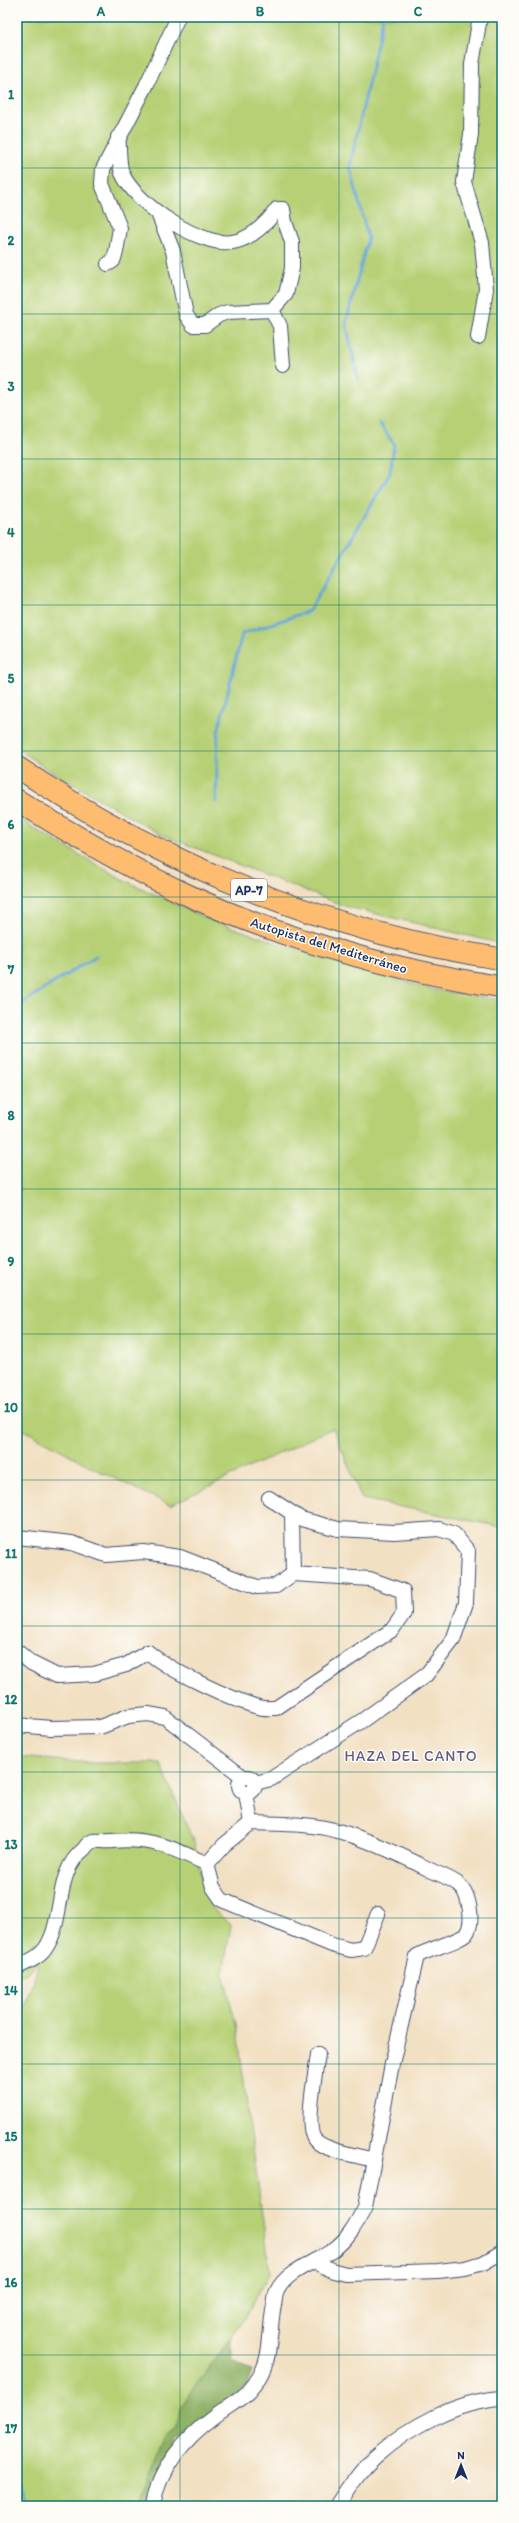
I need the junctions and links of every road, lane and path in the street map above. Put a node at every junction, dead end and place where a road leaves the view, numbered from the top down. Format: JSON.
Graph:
{"nodes":[{"id":1,"x":178,"y":17,"type":"edge"},
{"id":2,"x":480,"y":17,"type":"edge"},
{"id":3,"x":118,"y":136,"type":"junction"},
{"id":4,"x":159,"y":216,"type":"junction"},
{"id":5,"x":179,"y":226,"type":"junction"},
{"id":6,"x":167,"y":236,"type":"junction"},
{"id":7,"x":108,"y":264,"type":"dead end"},
{"id":8,"x":272,"y":310,"type":"junction"},
{"id":9,"x":478,"y":337,"type":"dead end"},
{"id":10,"x":283,"y":366,"type":"dead end"},
{"id":11,"x":17,"y":767,"type":"edge"},
{"id":12,"x":17,"y":800,"type":"edge"},
{"id":13,"x":502,"y":959,"type":"edge"},
{"id":14,"x":502,"y":987,"type":"edge"},
{"id":15,"x":268,"y":1498,"type":"dead end"},
{"id":16,"x":292,"y":1514,"type":"junction"},
{"id":17,"x":17,"y":1537,"type":"edge"},
{"id":18,"x":294,"y":1574,"type":"junction"},
{"id":19,"x":17,"y":1651,"type":"edge"},
{"id":20,"x":17,"y":1725,"type":"edge"},
{"id":21,"x":248,"y":1784,"type":"junction"},
{"id":22,"x":251,"y":1823,"type":"junction"},
{"id":23,"x":207,"y":1864,"type":"junction"},
{"id":24,"x":378,"y":1914,"type":"dead end"},
{"id":25,"x":17,"y":1967,"type":"edge"},
{"id":26,"x":318,"y":2054,"type":"dead end"},
{"id":27,"x":374,"y":2160,"type":"junction"},
{"id":28,"x":502,"y":2252,"type":"edge"},
{"id":29,"x":314,"y":2261,"type":"junction"},
{"id":30,"x":502,"y":2398,"type":"edge"},
{"id":31,"x":153,"y":2506,"type":"edge"},
{"id":32,"x":337,"y":2506,"type":"edge"}],
"edges":[{"from":1,"to":3,"type":"street"},
{"from":2,"to":9,"type":"street"},
{"from":3,"to":4,"type":"street"},
{"from":3,"to":7,"type":"street"},
{"from":4,"to":5,"type":"street"},
{"from":4,"to":6,"type":"street"},
{"from":5,"to":6,"type":"street"},
{"from":5,"to":8,"type":"street"},
{"from":6,"to":8,"type":"street"},
{"from":8,"to":10,"type":"street"},
{"from":11,"to":13,"type":"highway","name":"Autopista del Mediterráneo","number":"AP-7"},
{"from":12,"to":14,"type":"highway","name":"Autopista del Mediterráneo","number":"AP-7"},
{"from":15,"to":16,"type":"street"},
{"from":16,"to":18,"type":"street"},
{"from":16,"to":21,"type":"street"},
{"from":17,"to":18,"type":"street"},
{"from":18,"to":19,"type":"street"},
{"from":20,"to":21,"type":"street"},
{"from":21,"to":22,"type":"street"},
{"from":22,"to":23,"type":"street"},
{"from":22,"to":27,"type":"street"},
{"from":23,"to":24,"type":"street"},
{"from":23,"to":25,"type":"street"},
{"from":26,"to":27,"type":"street"},
{"from":27,"to":29,"type":"street"},
{"from":28,"to":29,"type":"street"},
{"from":29,"to":31,"type":"street"},
{"from":30,"to":32,"type":"street"}]}
